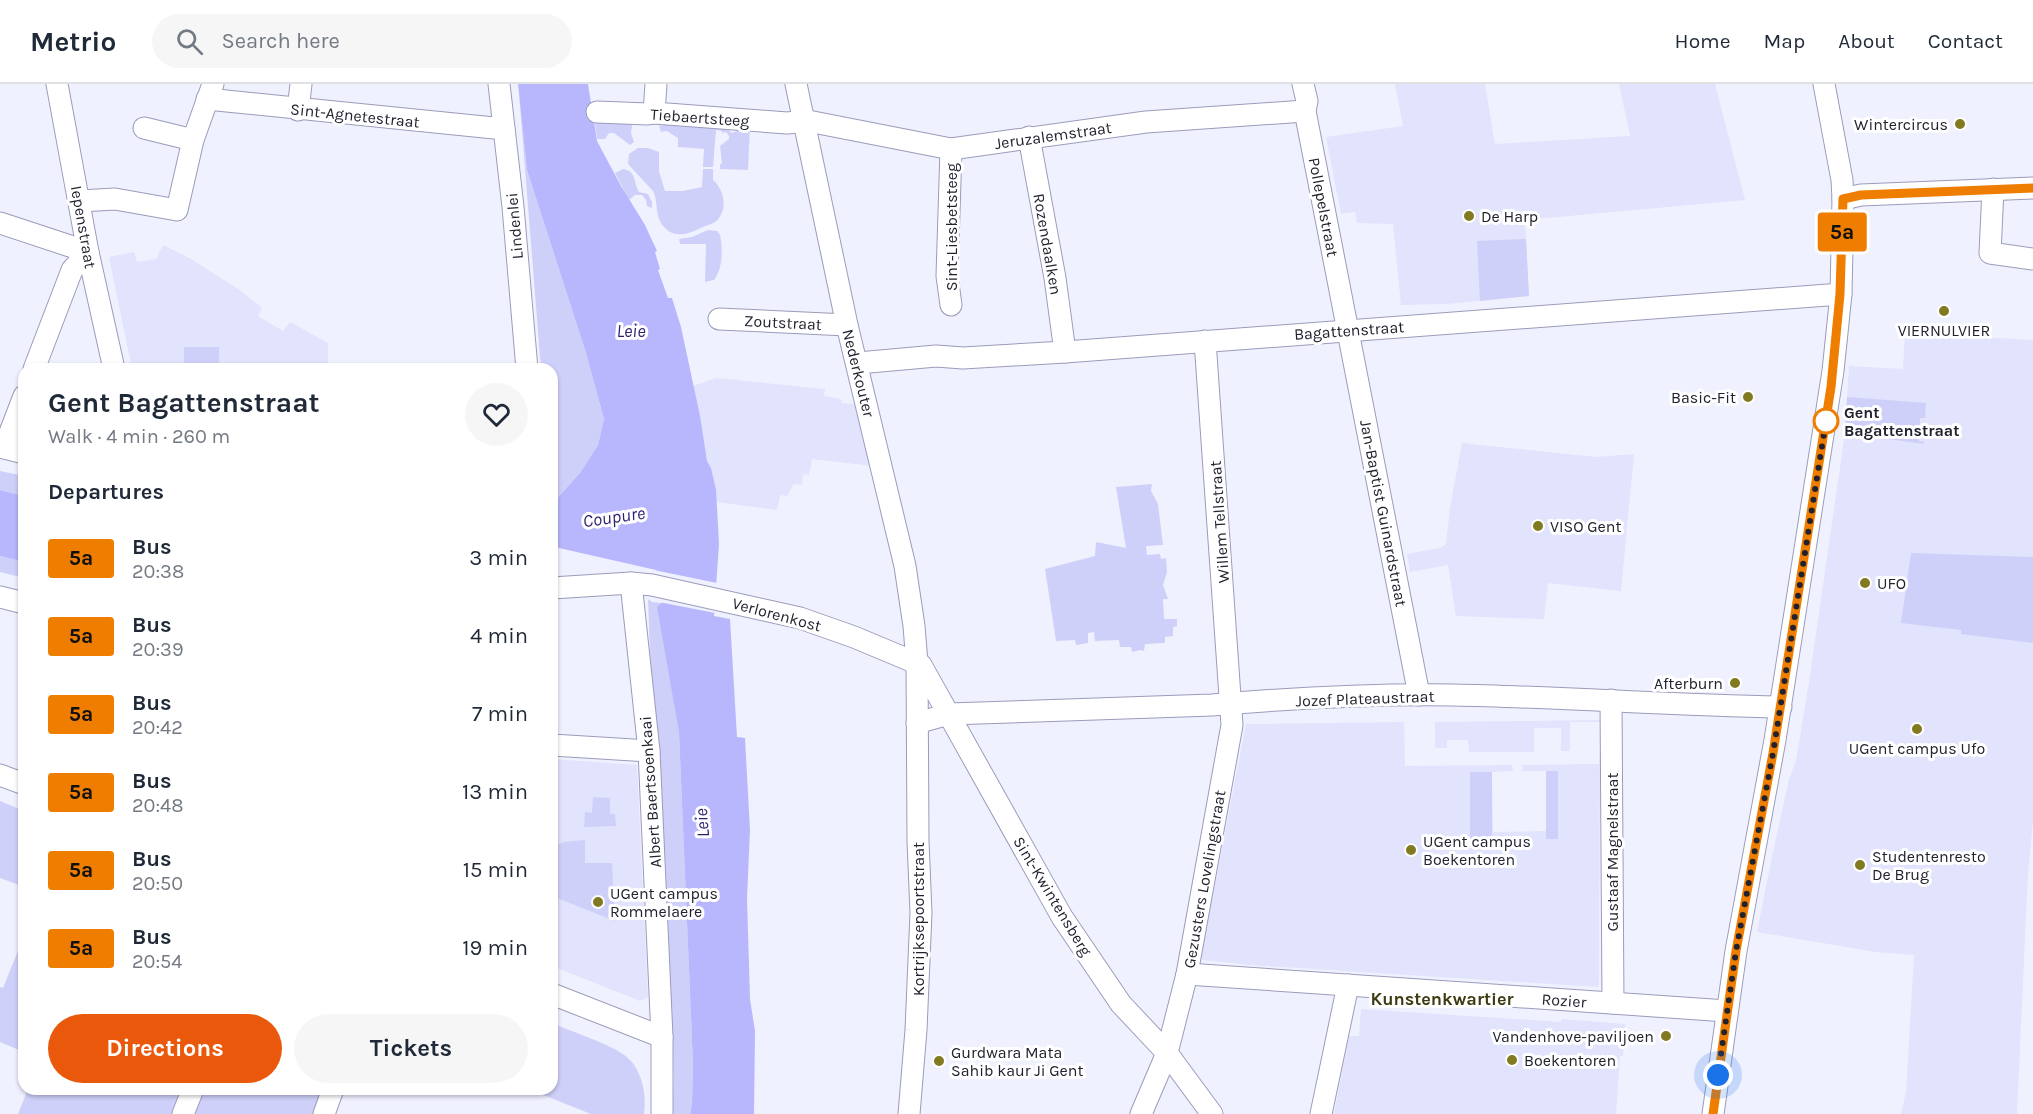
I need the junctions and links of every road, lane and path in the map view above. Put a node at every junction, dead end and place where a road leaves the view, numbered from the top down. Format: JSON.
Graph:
{"nodes":[{"id":1,"x":57,"y":84,"type":"edge"},
{"id":2,"x":301,"y":84,"type":"edge"},
{"id":3,"x":499,"y":84,"type":"edge"},
{"id":4,"x":656,"y":84,"type":"edge"},
{"id":5,"x":796,"y":84,"type":"edge"},
{"id":6,"x":1303,"y":84,"type":"edge"},
{"id":7,"x":1824,"y":84,"type":"edge"},
{"id":8,"x":210,"y":92,"type":"edge"},
{"id":9,"x":298,"y":110,"type":"junction"},
{"id":10,"x":1305,"y":111,"type":"junction"},
{"id":11,"x":597,"y":112,"type":"dead end"},
{"id":12,"x":654,"y":113,"type":"junction"},
{"id":13,"x":804,"y":122,"type":"junction"},
{"id":14,"x":144,"y":128,"type":"dead end"},
{"id":15,"x":504,"y":129,"type":"junction"},
{"id":16,"x":1029,"y":137,"type":"junction"},
{"id":17,"x":193,"y":140,"type":"junction"},
{"id":18,"x":951,"y":149,"type":"junction"},
{"id":19,"x":2033,"y":188,"type":"edge"},
{"id":20,"x":1993,"y":189,"type":"junction"},
{"id":21,"x":1843,"y":199,"type":"junction"},
{"id":22,"x":80,"y":201,"type":"junction"},
{"id":23,"x":0,"y":223,"type":"edge"},
{"id":24,"x":88,"y":252,"type":"junction"},
{"id":25,"x":2033,"y":259,"type":"edge"},
{"id":26,"x":1840,"y":294,"type":"junction"},
{"id":27,"x":951,"y":305,"type":"dead end"},
{"id":28,"x":719,"y":319,"type":"dead end"},
{"id":29,"x":848,"y":325,"type":"junction"},
{"id":30,"x":1348,"y":330,"type":"junction"},
{"id":31,"x":1205,"y":340,"type":"junction"},
{"id":32,"x":1065,"y":352,"type":"junction"},
{"id":33,"x":36,"y":363,"type":"edge"},
{"id":34,"x":113,"y":363,"type":"edge"},
{"id":35,"x":526,"y":363,"type":"edge"},
{"id":36,"x":858,"y":363,"type":"junction"},
{"id":37,"x":18,"y":418,"type":"edge"},
{"id":38,"x":9,"y":450,"type":"edge"},
{"id":39,"x":631,"y":583,"type":"junction"},
{"id":40,"x":558,"y":588,"type":"edge"},
{"id":41,"x":0,"y":597,"type":"edge"},
{"id":42,"x":18,"y":602,"type":"edge"},
{"id":43,"x":917,"y":663,"type":"junction"},
{"id":44,"x":1419,"y":695,"type":"junction"},
{"id":45,"x":1611,"y":700,"type":"junction"},
{"id":46,"x":1231,"y":704,"type":"junction"},
{"id":47,"x":1781,"y":706,"type":"junction"},
{"id":48,"x":949,"y":714,"type":"junction"},
{"id":49,"x":917,"y":723,"type":"junction"},
{"id":50,"x":558,"y":745,"type":"edge"},
{"id":51,"x":649,"y":751,"type":"junction"},
{"id":52,"x":0,"y":774,"type":"edge"},
{"id":53,"x":18,"y":782,"type":"edge"},
{"id":54,"x":1186,"y":974,"type":"junction"},
{"id":55,"x":1348,"y":985,"type":"junction"},
{"id":56,"x":558,"y":996,"type":"edge"},
{"id":57,"x":1612,"y":1004,"type":"junction"},
{"id":58,"x":1727,"y":1011,"type":"junction"},
{"id":59,"x":662,"y":1037,"type":"junction"},
{"id":60,"x":1167,"y":1053,"type":"junction"},
{"id":61,"x":191,"y":1095,"type":"edge"},
{"id":62,"x":331,"y":1095,"type":"edge"},
{"id":63,"x":183,"y":1114,"type":"edge"},
{"id":64,"x":324,"y":1114,"type":"edge"},
{"id":65,"x":662,"y":1114,"type":"edge"},
{"id":66,"x":909,"y":1114,"type":"edge"},
{"id":67,"x":1141,"y":1114,"type":"edge"},
{"id":68,"x":1212,"y":1114,"type":"edge"},
{"id":69,"x":1321,"y":1114,"type":"edge"},
{"id":70,"x":1713,"y":1114,"type":"edge"}],
"edges":[{"from":1,"to":22,"type":"street","name":"Iepenstraat"},
{"from":2,"to":9,"type":"street"},
{"from":3,"to":15,"type":"street","name":"Lindenlei"},
{"from":4,"to":12,"type":"street"},
{"from":5,"to":13,"type":"street","name":"Nederkouter"},
{"from":6,"to":10,"type":"street","name":"Pollepelstraat"},
{"from":7,"to":21,"type":"street"},
{"from":8,"to":9,"type":"street","name":"Sint-Agnetestraat"},
{"from":8,"to":17,"type":"street"},
{"from":9,"to":15,"type":"street","name":"Sint-Agnetestraat"},
{"from":10,"to":16,"type":"street","name":"Jeruzalemstraat"},
{"from":10,"to":30,"type":"street","name":"Pollepelstraat"},
{"from":11,"to":12,"type":"street","name":"Tiebaertsteeg"},
{"from":12,"to":13,"type":"street","name":"Tiebaertsteeg"},
{"from":13,"to":18,"type":"street","name":"Jeruzalemstraat"},
{"from":13,"to":29,"type":"street","name":"Nederkouter"},
{"from":14,"to":17,"type":"street"},
{"from":15,"to":35,"type":"street","name":"Lindenlei"},
{"from":16,"to":18,"type":"street","name":"Jeruzalemstraat"},
{"from":16,"to":32,"type":"street","name":"Rozendaalken"},
{"from":17,"to":22,"type":"street"},
{"from":18,"to":27,"type":"street","name":"Sint-Liesbetsteeg"},
{"from":19,"to":20,"type":"street"},
{"from":20,"to":21,"type":"street"},
{"from":20,"to":25,"type":"street"},
{"from":21,"to":26,"type":"street"},
{"from":22,"to":24,"type":"street","name":"Iepenstraat"},
{"from":23,"to":24,"type":"street"},
{"from":24,"to":33,"type":"street"},
{"from":24,"to":34,"type":"street","name":"Iepenstraat"},
{"from":26,"to":30,"type":"street","name":"Bagattenstraat"},
{"from":26,"to":47,"type":"street"},
{"from":28,"to":29,"type":"street","name":"Zoutstraat"},
{"from":29,"to":36,"type":"street","name":"Nederkouter"},
{"from":30,"to":31,"type":"street","name":"Bagattenstraat"},
{"from":30,"to":44,"type":"street","name":"Jan-Baptist Guinardstraat"},
{"from":31,"to":32,"type":"street","name":"Bagattenstraat"},
{"from":31,"to":46,"type":"street","name":"Willem Tellstraat"},
{"from":32,"to":36,"type":"street","name":"Bagattenstraat"},
{"from":36,"to":43,"type":"street","name":"Nederkouter"},
{"from":37,"to":38,"type":"street"},
{"from":39,"to":40,"type":"street","name":"Verlorenkost"},
{"from":39,"to":43,"type":"street","name":"Verlorenkost"},
{"from":39,"to":51,"type":"street","name":"Albert Baertsoenkaai"},
{"from":41,"to":42,"type":"street"},
{"from":43,"to":48,"type":"street","name":"Sint-Kwintensberg"},
{"from":43,"to":49,"type":"street","name":"Kortrijksepoortstraat"},
{"from":44,"to":45,"type":"street","name":"Jozef Plateaustraat"},
{"from":44,"to":46,"type":"street","name":"Jozef Plateaustraat"},
{"from":45,"to":47,"type":"street","name":"Jozef Plateaustraat"},
{"from":45,"to":57,"type":"street","name":"Gustaaf Magnelstraat"},
{"from":46,"to":48,"type":"street","name":"Jozef Plateaustraat"},
{"from":46,"to":54,"type":"street","name":"Gezusters Lovelingstraat"},
{"from":47,"to":58,"type":"street"},
{"from":48,"to":49,"type":"street"},
{"from":48,"to":60,"type":"street","name":"Sint-Kwintensberg"},
{"from":49,"to":66,"type":"street","name":"Kortrijksepoortstraat"},
{"from":50,"to":51,"type":"street"},
{"from":51,"to":59,"type":"street","name":"Albert Baertsoenkaai"},
{"from":52,"to":53,"type":"street"},
{"from":54,"to":55,"type":"street","name":"Rozier"},
{"from":54,"to":60,"type":"street","name":"Gezusters Lovelingstraat"},
{"from":55,"to":57,"type":"street","name":"Rozier"},
{"from":55,"to":69,"type":"street"},
{"from":56,"to":59,"type":"street"},
{"from":57,"to":58,"type":"street","name":"Rozier"},
{"from":58,"to":70,"type":"street"},
{"from":59,"to":65,"type":"street","name":"Albert Baertsoenkaai"},
{"from":60,"to":67,"type":"street","name":"Gezusters Lovelingstraat"},
{"from":60,"to":68,"type":"street","name":"Sint-Kwintensberg"},
{"from":61,"to":63,"type":"street"},
{"from":62,"to":64,"type":"street"}]}
